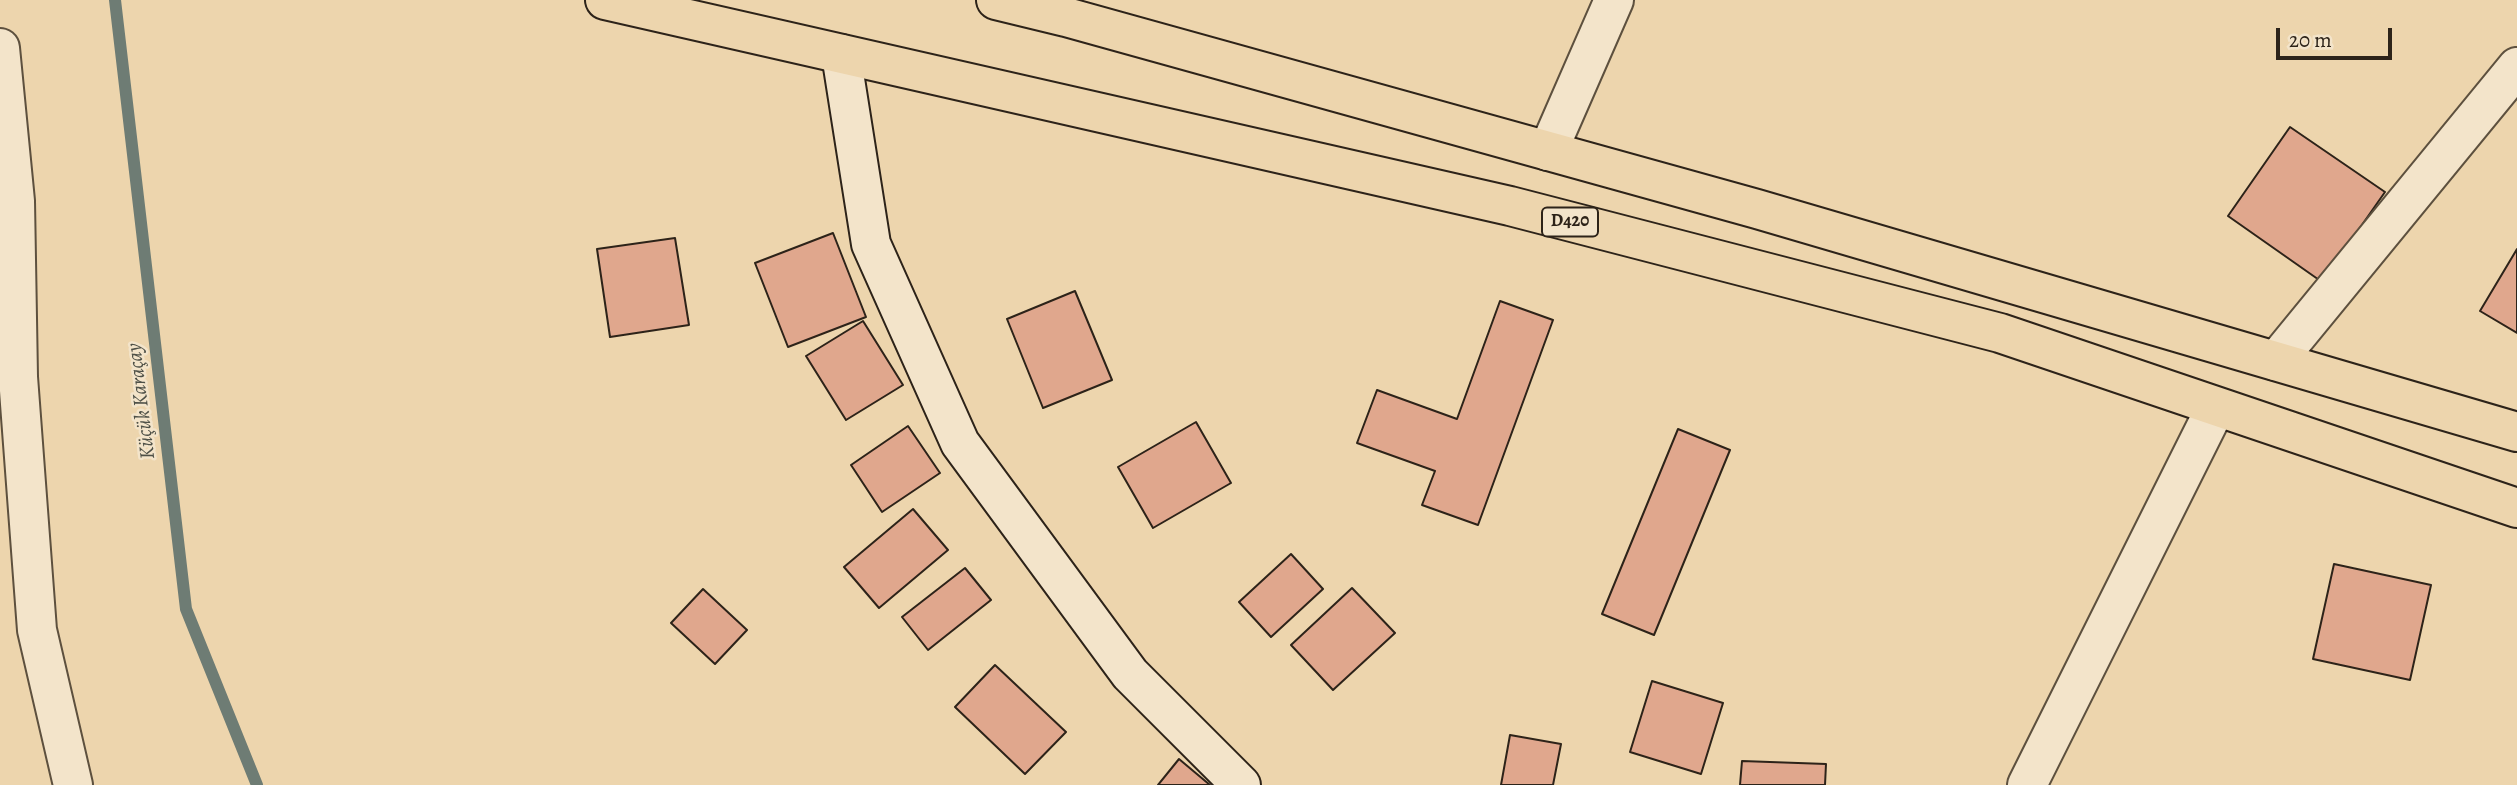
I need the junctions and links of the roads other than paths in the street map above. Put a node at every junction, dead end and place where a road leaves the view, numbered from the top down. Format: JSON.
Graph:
{"nodes":[{"id":1,"x":605,"y":0,"type":"edge"},
{"id":2,"x":996,"y":0,"type":"edge"},
{"id":3,"x":1614,"y":0,"type":"edge"},
{"id":4,"x":0,"y":48,"type":"edge"},
{"id":5,"x":841,"y":54,"type":"junction"},
{"id":6,"x":2517,"y":67,"type":"edge"},
{"id":7,"x":1548,"y":151,"type":"junction"},
{"id":8,"x":2276,"y":361,"type":"junction"},
{"id":9,"x":9,"y":381,"type":"edge"},
{"id":10,"x":2216,"y":407,"type":"junction"},
{"id":11,"x":2517,"y":432,"type":"edge"},
{"id":12,"x":2517,"y":508,"type":"edge"},
{"id":13,"x":73,"y":785,"type":"edge"},
{"id":14,"x":1241,"y":785,"type":"edge"},
{"id":15,"x":2027,"y":785,"type":"edge"}],
"edges":[{"from":1,"to":5,"type":"highway","number":"D420"},
{"from":2,"to":7,"type":"highway"},
{"from":3,"to":7,"type":"street"},
{"from":4,"to":9,"type":"street"},
{"from":5,"to":10,"type":"highway","number":"D420"},
{"from":5,"to":14,"type":"street"},
{"from":6,"to":8,"type":"street"},
{"from":7,"to":8,"type":"highway"},
{"from":8,"to":11,"type":"highway"},
{"from":9,"to":13,"type":"street"},
{"from":10,"to":12,"type":"highway","number":"D420"},
{"from":10,"to":15,"type":"street"}]}
